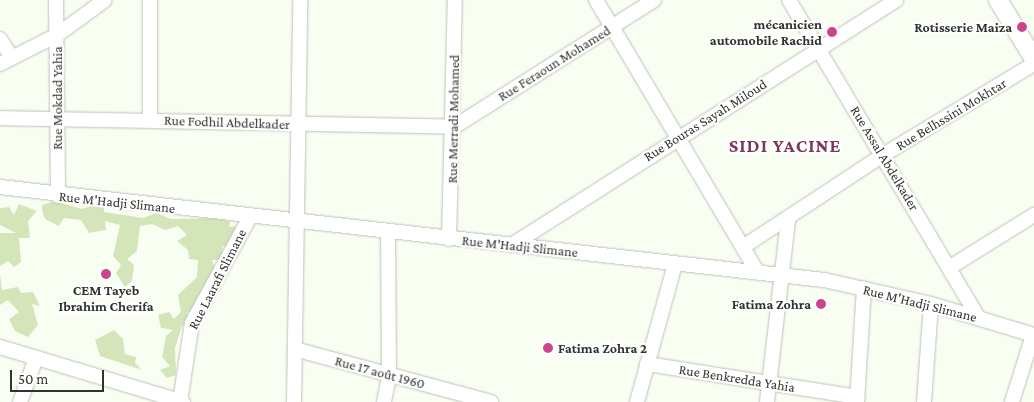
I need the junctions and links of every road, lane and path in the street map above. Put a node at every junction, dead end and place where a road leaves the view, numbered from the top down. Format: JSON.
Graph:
{"nodes":[{"id":1,"x":56,"y":0,"type":"edge"},
{"id":2,"x":105,"y":0,"type":"edge"},
{"id":3,"x":150,"y":0,"type":"edge"},
{"id":4,"x":300,"y":0,"type":"edge"},
{"id":5,"x":455,"y":0,"type":"edge"},
{"id":6,"x":596,"y":0,"type":"edge"},
{"id":7,"x":654,"y":0,"type":"edge"},
{"id":8,"x":789,"y":0,"type":"edge"},
{"id":9,"x":896,"y":0,"type":"edge"},
{"id":10,"x":998,"y":0,"type":"edge"},
{"id":11,"x":612,"y":26,"type":"junction"},
{"id":12,"x":57,"y":35,"type":"junction"},
{"id":13,"x":0,"y":39,"type":"edge"},
{"id":14,"x":819,"y":49,"type":"junction"},
{"id":15,"x":1034,"y":59,"type":"edge"},
{"id":16,"x":6,"y":60,"type":"edge"},
{"id":17,"x":1034,"y":64,"type":"edge"},
{"id":18,"x":56,"y":117,"type":"junction"},
{"id":19,"x":0,"y":118,"type":"edge"},
{"id":20,"x":150,"y":120,"type":"junction"},
{"id":21,"x":299,"y":124,"type":"junction"},
{"id":22,"x":454,"y":127,"type":"junction"},
{"id":23,"x":677,"y":136,"type":"junction"},
{"id":24,"x":883,"y":155,"type":"junction"},
{"id":25,"x":0,"y":187,"type":"edge"},
{"id":26,"x":58,"y":196,"type":"junction"},
{"id":27,"x":1034,"y":215,"type":"edge"},
{"id":28,"x":250,"y":217,"type":"junction"},
{"id":29,"x":788,"y":220,"type":"junction"},
{"id":30,"x":296,"y":222,"type":"junction"},
{"id":31,"x":388,"y":234,"type":"junction"},
{"id":32,"x":449,"y":239,"type":"junction"},
{"id":33,"x":515,"y":244,"type":"junction"},
{"id":34,"x":744,"y":247,"type":"junction"},
{"id":35,"x":675,"y":264,"type":"junction"},
{"id":36,"x":952,"y":266,"type":"junction"},
{"id":37,"x":758,"y":273,"type":"junction"},
{"id":38,"x":781,"y":275,"type":"junction"},
{"id":39,"x":864,"y":288,"type":"junction"},
{"id":40,"x":931,"y":304,"type":"junction"},
{"id":41,"x":978,"y":317,"type":"junction"},
{"id":42,"x":1033,"y":335,"type":"edge"},
{"id":43,"x":0,"y":347,"type":"edge"},
{"id":44,"x":298,"y":350,"type":"junction"},
{"id":45,"x":36,"y":358,"type":"junction"},
{"id":46,"x":647,"y":364,"type":"junction"},
{"id":47,"x":390,"y":376,"type":"junction"},
{"id":48,"x":769,"y":382,"type":"junction"},
{"id":49,"x":456,"y":398,"type":"edge"},
{"id":50,"x":857,"y":400,"type":"edge"},
{"id":51,"x":20,"y":402,"type":"edge"},
{"id":52,"x":181,"y":402,"type":"edge"},
{"id":53,"x":294,"y":402,"type":"edge"},
{"id":54,"x":384,"y":402,"type":"edge"},
{"id":55,"x":490,"y":402,"type":"edge"},
{"id":56,"x":638,"y":402,"type":"edge"},
{"id":57,"x":767,"y":402,"type":"edge"},
{"id":58,"x":924,"y":402,"type":"edge"},
{"id":59,"x":1012,"y":402,"type":"edge"}],
"edges":[{"from":1,"to":12,"type":"street","name":"Rue Mokdad Yahia"},
{"from":2,"to":12,"type":"street"},
{"from":3,"to":20,"type":"street"},
{"from":4,"to":21,"type":"street"},
{"from":5,"to":22,"type":"street","name":"Rue Merradi Mohamed"},
{"from":6,"to":11,"type":"street"},
{"from":7,"to":11,"type":"street","name":"Rue Feraoun Mohamed"},
{"from":8,"to":14,"type":"street","name":"Rue Assal Abdelkader"},
{"from":9,"to":14,"type":"street","name":"Rue Bouras Sayah Miloud"},
{"from":10,"to":15,"type":"main road"},
{"from":11,"to":22,"type":"street","name":"Rue Feraoun Mohamed"},
{"from":11,"to":23,"type":"street"},
{"from":12,"to":16,"type":"street"},
{"from":12,"to":18,"type":"street","name":"Rue Mokdad Yahia"},
{"from":13,"to":16,"type":"street"},
{"from":14,"to":23,"type":"street","name":"Rue Bouras Sayah Miloud"},
{"from":14,"to":24,"type":"street","name":"Rue Assal Abdelkader"},
{"from":17,"to":24,"type":"street","name":"Rue Belhssini Mokhtar"},
{"from":18,"to":19,"type":"street","name":"Rue Fodhil Abdelkader"},
{"from":18,"to":20,"type":"street","name":"Rue Fodhil Abdelkader"},
{"from":18,"to":26,"type":"street","name":"Rue Mokdad Yahia"},
{"from":20,"to":21,"type":"street","name":"Rue Fodhil Abdelkader"},
{"from":21,"to":22,"type":"street","name":"Rue Fodhil Abdelkader"},
{"from":21,"to":30,"type":"street"},
{"from":22,"to":32,"type":"street","name":"Rue Merradi Mohamed"},
{"from":23,"to":33,"type":"street","name":"Rue Bouras Sayah Miloud"},
{"from":23,"to":34,"type":"street"},
{"from":24,"to":29,"type":"street","name":"Rue Belhssini Mokhtar"},
{"from":24,"to":36,"type":"street","name":"Rue Assal Abdelkader"},
{"from":25,"to":26,"type":"street","name":"Rue M'Hadji Slimane"},
{"from":26,"to":28,"type":"street","name":"Rue M'Hadji Slimane"},
{"from":27,"to":36,"type":"street"},
{"from":28,"to":30,"type":"street","name":"Rue M'Hadji Slimane"},
{"from":28,"to":52,"type":"street","name":"Rue Laarafi Slimane"},
{"from":29,"to":34,"type":"street","name":"Rue Belhssini Mokhtar"},
{"from":29,"to":38,"type":"street"},
{"from":30,"to":31,"type":"street","name":"Rue M'Hadji Slimane"},
{"from":30,"to":44,"type":"street"},
{"from":31,"to":32,"type":"street","name":"Rue M'Hadji Slimane"},
{"from":31,"to":47,"type":"street"},
{"from":32,"to":33,"type":"street","name":"Rue M'Hadji Slimane"},
{"from":33,"to":35,"type":"street","name":"Rue M'Hadji Slimane"},
{"from":34,"to":37,"type":"street"},
{"from":35,"to":37,"type":"street","name":"Rue M'Hadji Slimane"},
{"from":35,"to":46,"type":"street"},
{"from":36,"to":41,"type":"street","name":"Rue Assal Abdelkader"},
{"from":37,"to":38,"type":"street","name":"Rue M'Hadji Slimane"},
{"from":38,"to":39,"type":"street","name":"Rue M'Hadji Slimane"},
{"from":38,"to":48,"type":"street"},
{"from":39,"to":40,"type":"street","name":"Rue M'Hadji Slimane"},
{"from":39,"to":50,"type":"street"},
{"from":40,"to":41,"type":"street","name":"Rue M'Hadji Slimane"},
{"from":40,"to":58,"type":"street"},
{"from":41,"to":42,"type":"street","name":"Rue M'Hadji Slimane"},
{"from":42,"to":59,"type":"street"},
{"from":43,"to":45,"type":"street"},
{"from":44,"to":47,"type":"street","name":"Rue 17 août 1960"},
{"from":44,"to":53,"type":"street"},
{"from":45,"to":51,"type":"street"},
{"from":45,"to":52,"type":"street"},
{"from":46,"to":48,"type":"street","name":"Rue Benkredda Yahia"},
{"from":46,"to":56,"type":"street"},
{"from":47,"to":49,"type":"street","name":"Rue 17 août 1960"},
{"from":47,"to":54,"type":"street"},
{"from":48,"to":50,"type":"street","name":"Rue Benkredda Yahia"},
{"from":48,"to":57,"type":"street"},
{"from":49,"to":55,"type":"street","name":"Rue 17 août 1960"}]}
